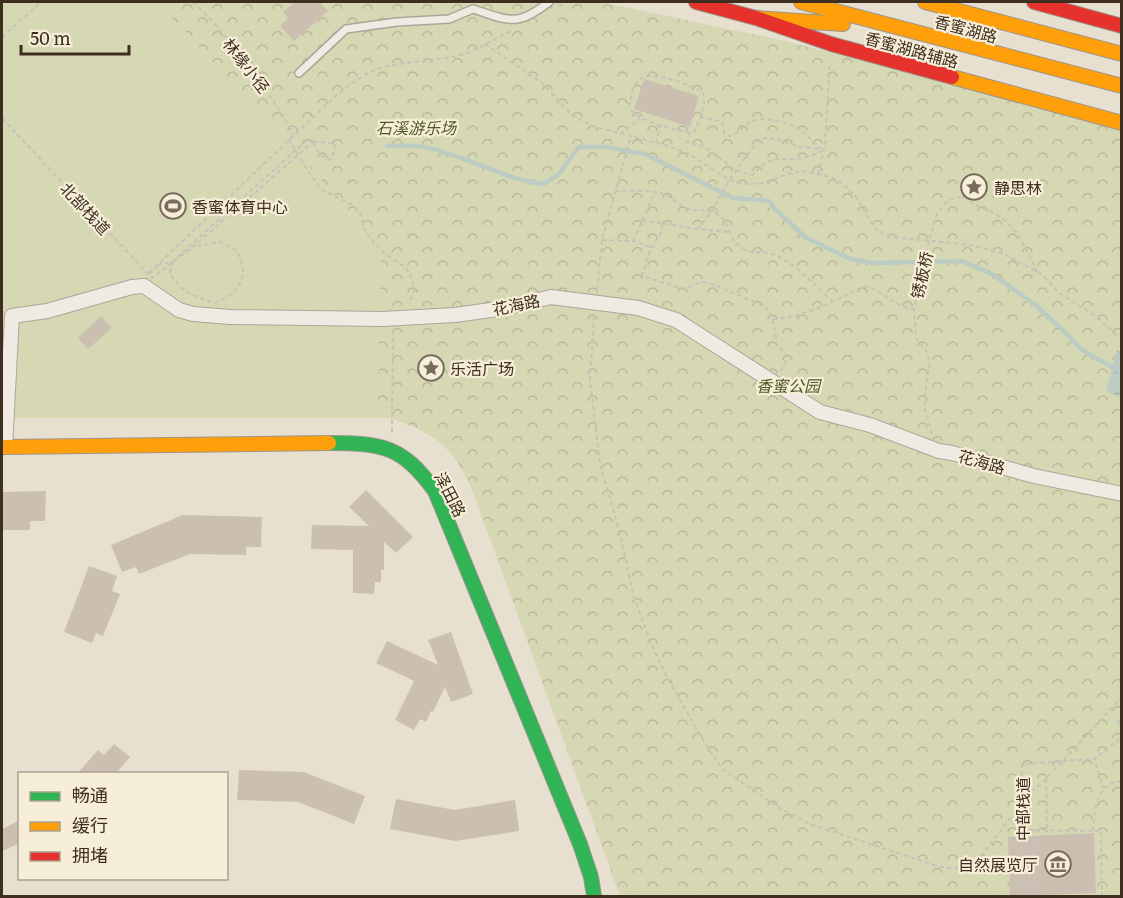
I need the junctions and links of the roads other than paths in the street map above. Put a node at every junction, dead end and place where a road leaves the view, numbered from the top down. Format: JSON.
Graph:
{"nodes":[{"id":1,"x":549,"y":2,"type":"edge"},
{"id":2,"x":696,"y":2,"type":"edge"},
{"id":3,"x":801,"y":2,"type":"edge"},
{"id":4,"x":925,"y":2,"type":"edge"},
{"id":5,"x":1034,"y":2,"type":"edge"},
{"id":6,"x":935,"y":3,"type":"edge"},
{"id":7,"x":756,"y":18,"type":"junction"},
{"id":8,"x":1122,"y":26,"type":"edge"},
{"id":9,"x":899,"y":27,"type":"junction"},
{"id":10,"x":1122,"y":54,"type":"edge"},
{"id":11,"x":299,"y":73,"type":"dead end"},
{"id":12,"x":1122,"y":86,"type":"edge"},
{"id":13,"x":1122,"y":123,"type":"edge"},
{"id":14,"x":3,"y":447,"type":"edge"},
{"id":15,"x":1122,"y":494,"type":"edge"},
{"id":16,"x":594,"y":897,"type":"edge"}],
"edges":[{"from":1,"to":11,"type":"lane"},
{"from":2,"to":7,"type":"main road","name":"香蜜湖路辅路"},
{"from":3,"to":9,"type":"main road","name":"香蜜湖路"},
{"from":4,"to":6,"type":"main road","name":"香蜜湖路"},
{"from":5,"to":8,"type":"main road"},
{"from":6,"to":10,"type":"main road","name":"香蜜湖路"},
{"from":7,"to":9,"type":"main road"},
{"from":7,"to":13,"type":"main road","name":"香蜜湖路辅路"},
{"from":9,"to":12,"type":"main road","name":"香蜜湖路"},
{"from":14,"to":15,"type":"street","name":"花海路"},
{"from":14,"to":16,"type":"main road","name":"泽田路"}]}
